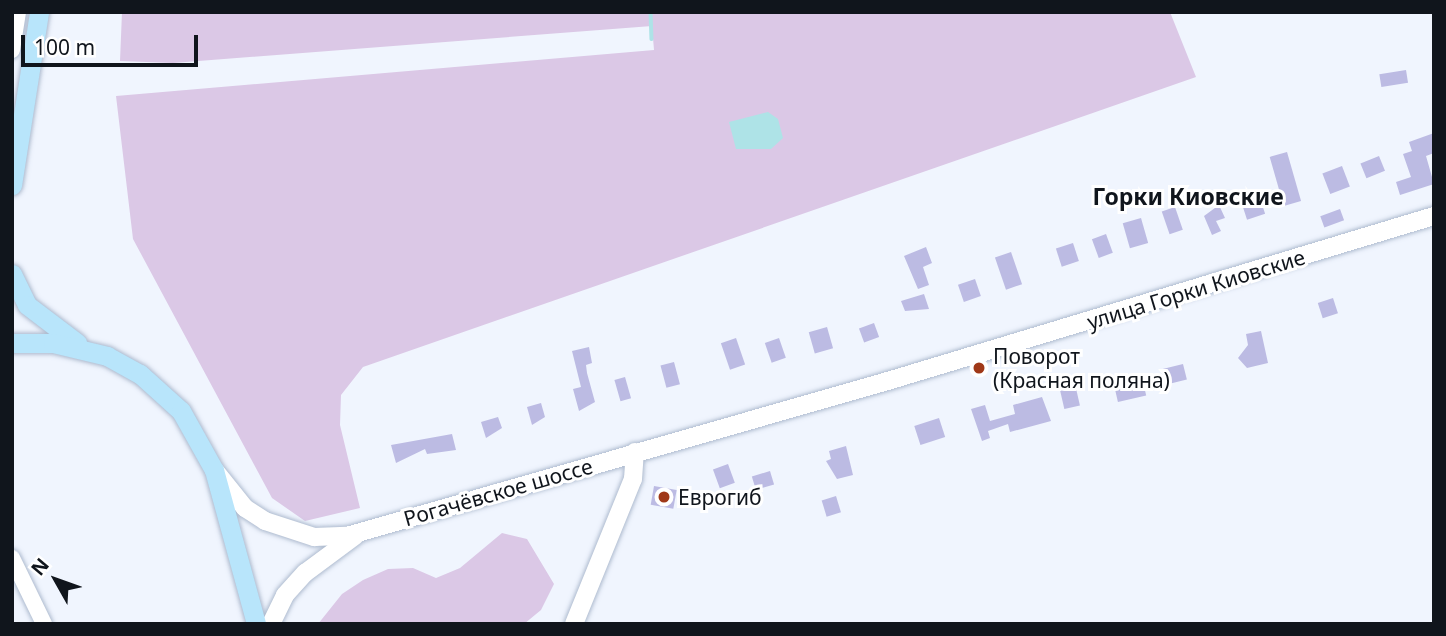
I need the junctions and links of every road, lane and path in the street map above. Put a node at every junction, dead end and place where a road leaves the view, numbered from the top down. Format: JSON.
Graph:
{"nodes":[{"id":1,"x":18,"y":12,"type":"edge"},
{"id":2,"x":24,"y":12,"type":"edge"},
{"id":3,"x":39,"y":12,"type":"edge"},
{"id":4,"x":13,"y":47,"type":"edge"},
{"id":5,"x":12,"y":184,"type":"edge"},
{"id":6,"x":1434,"y":216,"type":"edge"},
{"id":7,"x":12,"y":274,"type":"edge"},
{"id":8,"x":12,"y":344,"type":"edge"},
{"id":9,"x":90,"y":350,"type":"junction"},
{"id":10,"x":635,"y":452,"type":"junction"},
{"id":11,"x":214,"y":470,"type":"junction"},
{"id":12,"x":360,"y":532,"type":"junction"},
{"id":13,"x":12,"y":558,"type":"edge"},
{"id":14,"x":44,"y":624,"type":"edge"},
{"id":15,"x":256,"y":624,"type":"edge"},
{"id":16,"x":271,"y":624,"type":"edge"},
{"id":17,"x":574,"y":624,"type":"edge"}],
"edges":[{"from":1,"to":4,"type":"street"},
{"from":2,"to":4,"type":"street"},
{"from":3,"to":5,"type":"main road"},
{"from":6,"to":10,"type":"main road","name":"улица Горки Киовские"},
{"from":7,"to":9,"type":"main road"},
{"from":8,"to":9,"type":"main road","name":"Рогачёвское шоссе"},
{"from":9,"to":11,"type":"main road","name":"Рогачёвское шоссе"},
{"from":10,"to":12,"type":"main road","name":"Рогачёвское шоссе"},
{"from":10,"to":17,"type":"main road"},
{"from":11,"to":12,"type":"main road","name":"Рогачёвское шоссе"},
{"from":11,"to":15,"type":"main road","name":"Рогачёвское шоссе"},
{"from":12,"to":16,"type":"main road","name":"Рогачёвское шоссе"},
{"from":13,"to":14,"type":"street"}]}
